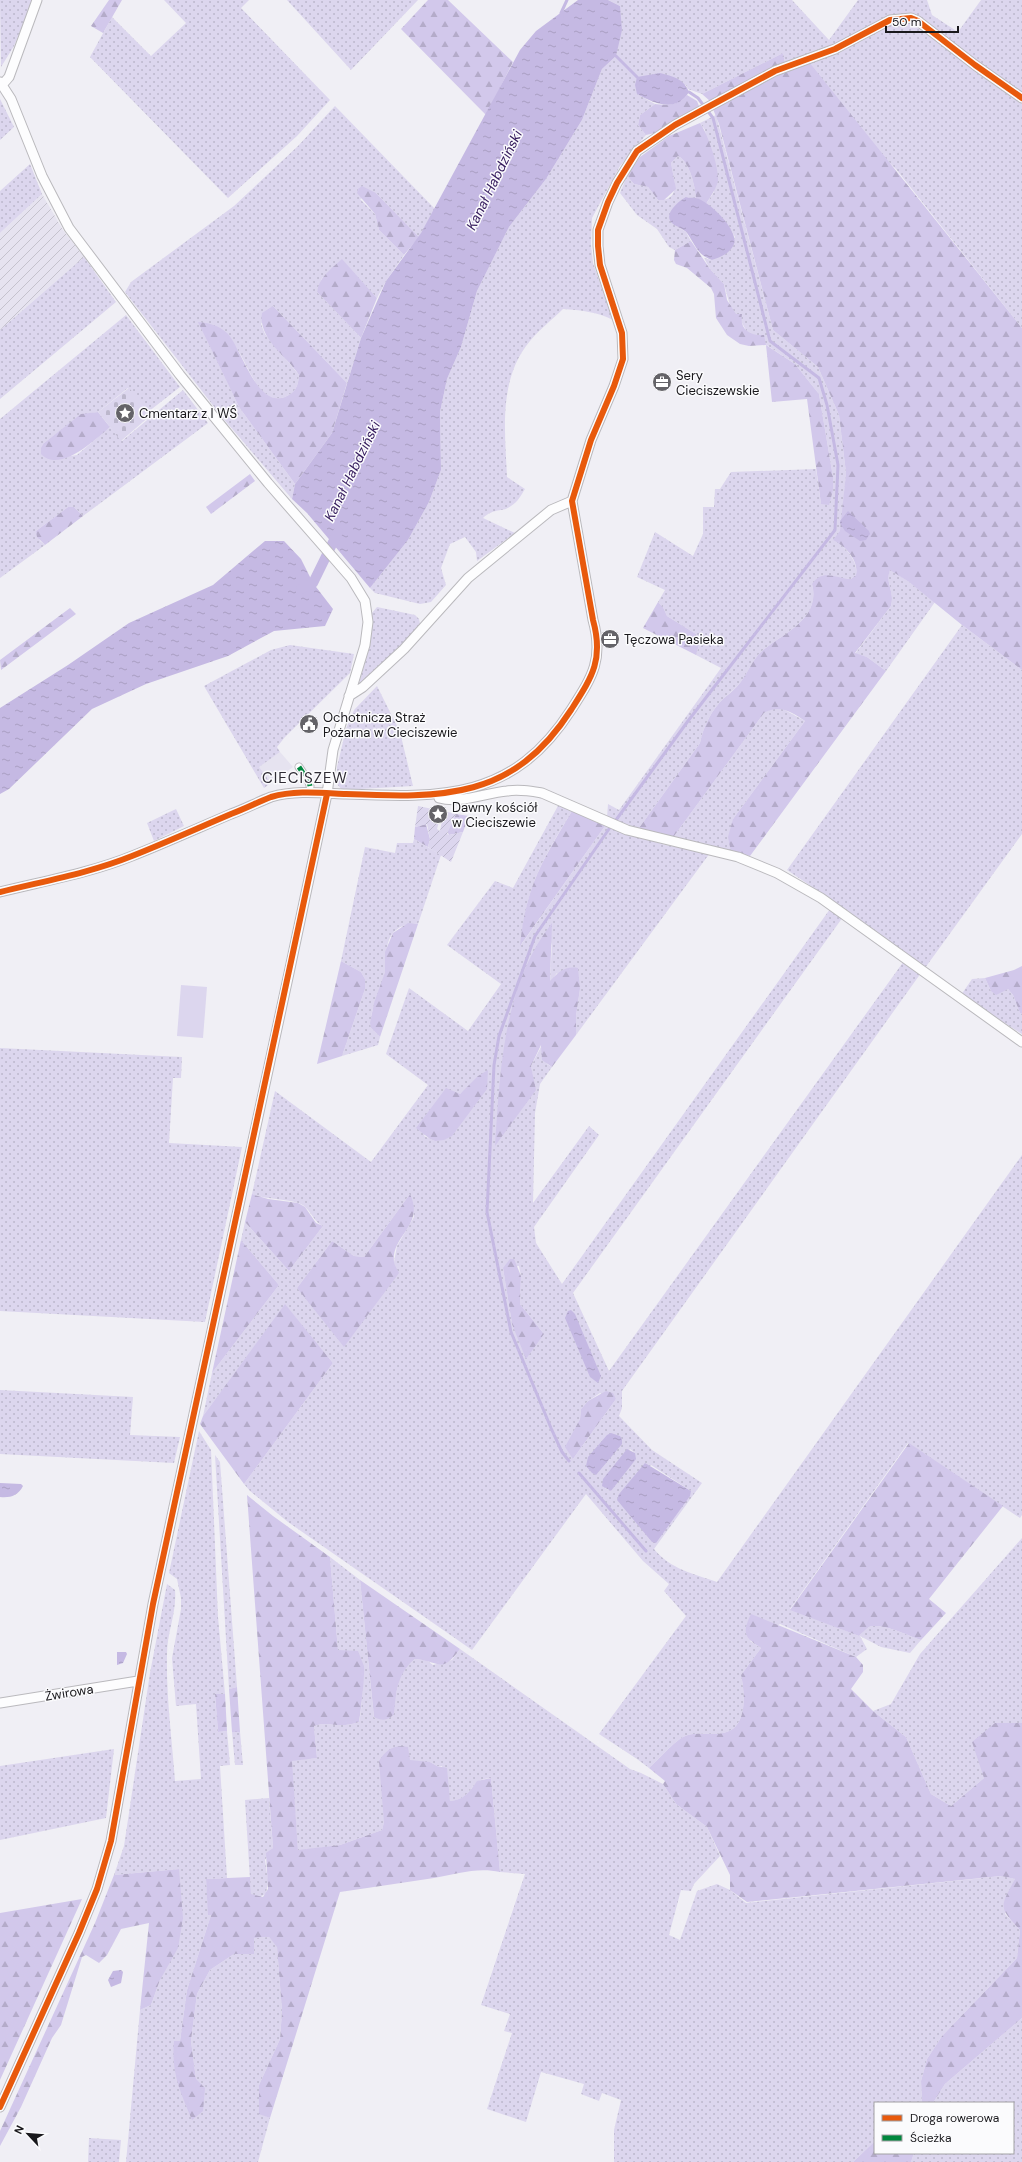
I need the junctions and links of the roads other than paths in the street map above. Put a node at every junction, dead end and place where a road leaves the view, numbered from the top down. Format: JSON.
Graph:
{"nodes":[{"id":1,"x":37,"y":0,"type":"edge"},
{"id":2,"x":1,"y":83,"type":"edge"},
{"id":3,"x":1022,"y":98,"type":"edge"},
{"id":4,"x":572,"y":501,"type":"junction"},
{"id":5,"x":349,"y":696,"type":"junction"},
{"id":6,"x":299,"y":767,"type":"dead end"},
{"id":7,"x":310,"y":786,"type":"dead end"},
{"id":8,"x":327,"y":794,"type":"junction"},
{"id":9,"x":432,"y":795,"type":"junction"},
{"id":10,"x":0,"y":892,"type":"edge"},
{"id":11,"x":1022,"y":1042,"type":"edge"},
{"id":12,"x":138,"y":1681,"type":"junction"},
{"id":13,"x":0,"y":1703,"type":"edge"},
{"id":14,"x":0,"y":2106,"type":"edge"}],
"edges":[{"from":1,"to":2,"type":"street"},
{"from":2,"to":5,"type":"street"},
{"from":3,"to":4,"type":"street"},
{"from":4,"to":5,"type":"street"},
{"from":4,"to":9,"type":"street"},
{"from":5,"to":8,"type":"street"},
{"from":6,"to":7,"type":"street"},
{"from":8,"to":9,"type":"street"},
{"from":8,"to":10,"type":"street"},
{"from":8,"to":12,"type":"street"},
{"from":9,"to":11,"type":"street"},
{"from":12,"to":13,"type":"street","name":"Żwirowa"},
{"from":12,"to":14,"type":"street"}]}
